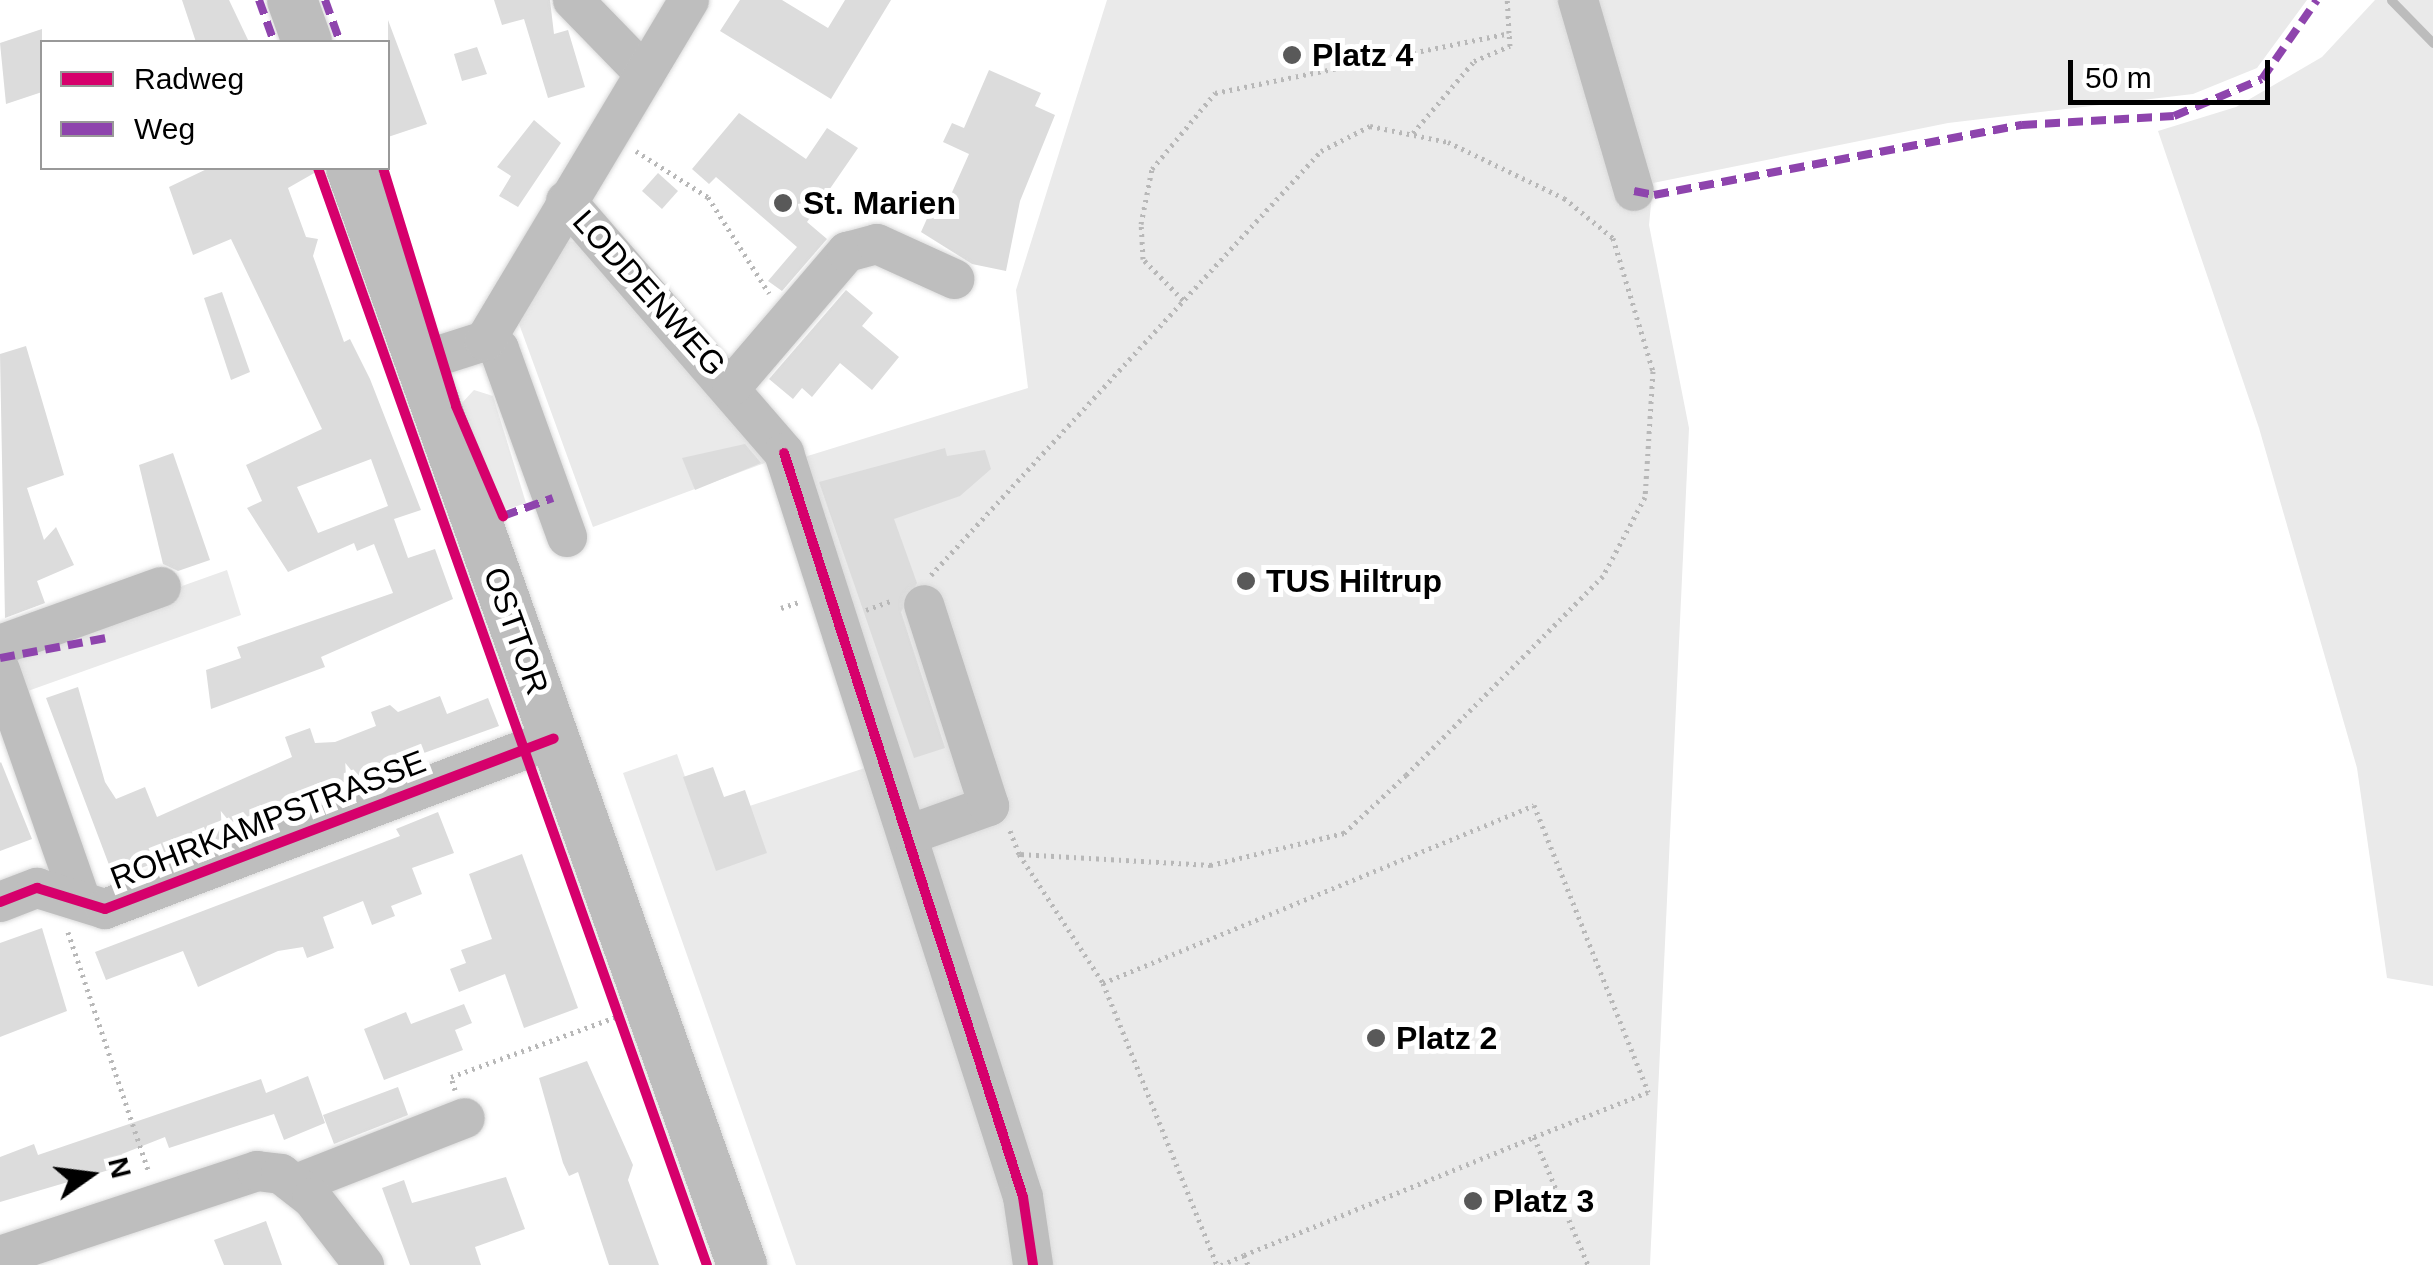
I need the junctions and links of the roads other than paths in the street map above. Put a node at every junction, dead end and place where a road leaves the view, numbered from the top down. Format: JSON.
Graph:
{"nodes":[{"id":1,"x":292,"y":0,"type":"edge"},
{"id":2,"x":573,"y":0,"type":"edge"},
{"id":3,"x":689,"y":0,"type":"edge"},
{"id":4,"x":1578,"y":0,"type":"edge"},
{"id":5,"x":306,"y":40,"type":"edge"},
{"id":6,"x":645,"y":74,"type":"junction"},
{"id":7,"x":351,"y":170,"type":"edge"},
{"id":8,"x":1634,"y":190,"type":"dead end"},
{"id":9,"x":566,"y":201,"type":"junction"},
{"id":10,"x":954,"y":279,"type":"dead end"},
{"id":11,"x":485,"y":341,"type":"junction"},
{"id":12,"x":419,"y":362,"type":"junction"},
{"id":13,"x":732,"y":386,"type":"junction"},
{"id":14,"x":567,"y":537,"type":"dead end"},
{"id":15,"x":162,"y":587,"type":"dead end"},
{"id":16,"x":919,"y":593,"type":"road end"},
{"id":17,"x":0,"y":645,"type":"edge"},
{"id":18,"x":0,"y":670,"type":"edge"},
{"id":19,"x":554,"y":738,"type":"junction"},
{"id":20,"x":911,"y":834,"type":"junction"},
{"id":21,"x":79,"y":894,"type":"junction"},
{"id":22,"x":0,"y":902,"type":"edge"},
{"id":23,"x":466,"y":1118,"type":"road end"},
{"id":24,"x":296,"y":1184,"type":"junction"},
{"id":25,"x":0,"y":1256,"type":"edge"},
{"id":26,"x":364,"y":1265,"type":"edge"},
{"id":27,"x":742,"y":1265,"type":"edge"},
{"id":28,"x":1033,"y":1265,"type":"edge"}],
"edges":[{"from":1,"to":5,"type":"main road"},
{"from":2,"to":6,"type":"street"},
{"from":3,"to":6,"type":"street","name":"LODDENWEG"},
{"from":4,"to":8,"type":"street"},
{"from":6,"to":9,"type":"street","name":"LODDENWEG"},
{"from":7,"to":12,"type":"main road","name":"OSTTOR"},
{"from":9,"to":11,"type":"street","name":"LODDENWEG"},
{"from":9,"to":13,"type":"street","name":"LODDENWEG"},
{"from":10,"to":13,"type":"street","name":"LODDENWEG"},
{"from":11,"to":12,"type":"street"},
{"from":11,"to":14,"type":"street"},
{"from":12,"to":19,"type":"main road","name":"OSTTOR"},
{"from":13,"to":20,"type":"street","name":"LODDENWEG"},
{"from":15,"to":17,"type":"street"},
{"from":16,"to":20,"type":"street"},
{"from":18,"to":21,"type":"street"},
{"from":19,"to":21,"type":"street","name":"ROHRKAMPSTRASSE"},
{"from":19,"to":27,"type":"main road","name":"OSTTOR"},
{"from":20,"to":28,"type":"street","name":"LODDENWEG"},
{"from":21,"to":22,"type":"street","name":"ROHRKAMPSTRASSE"},
{"from":23,"to":24,"type":"street"},
{"from":24,"to":25,"type":"street"},
{"from":24,"to":26,"type":"street"}]}
